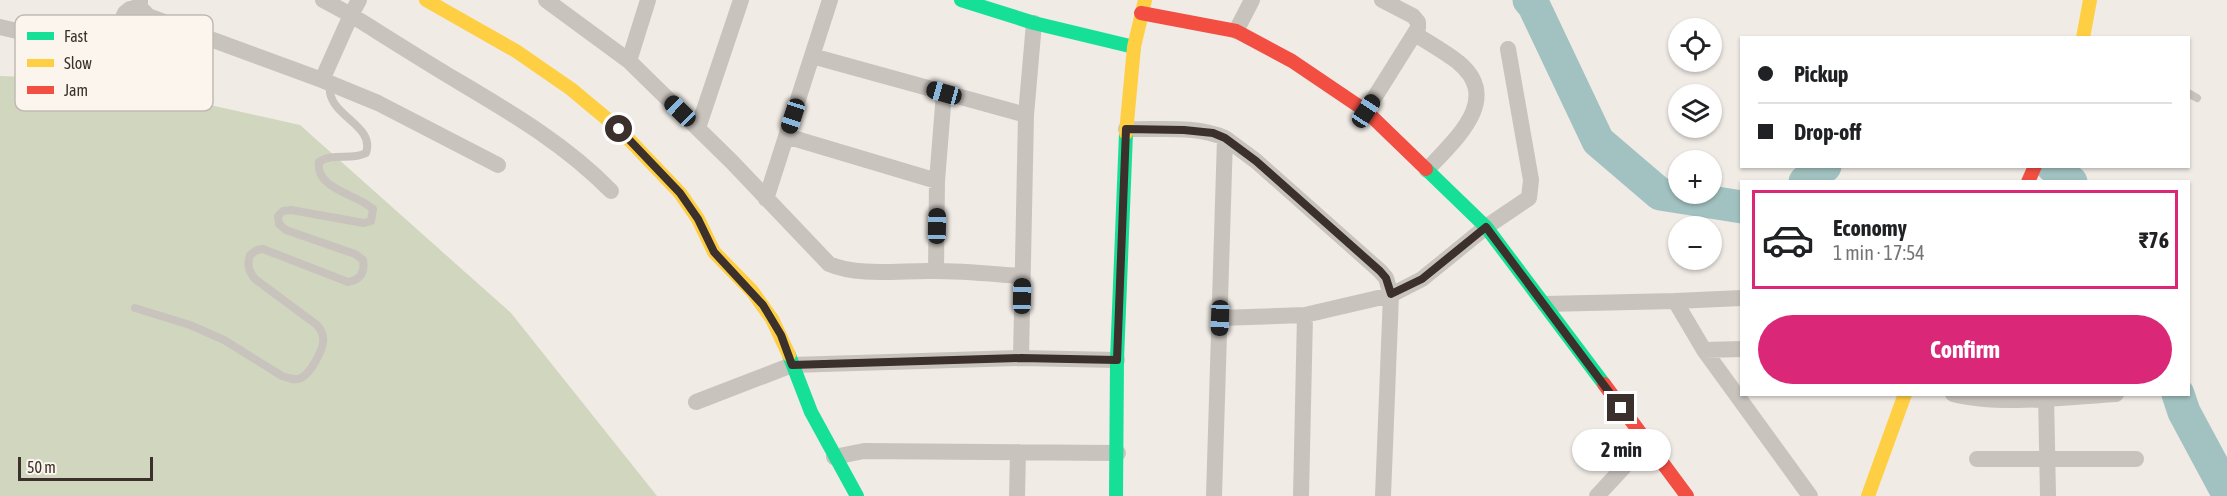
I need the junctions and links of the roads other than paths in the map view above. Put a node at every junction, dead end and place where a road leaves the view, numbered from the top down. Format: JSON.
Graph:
{"nodes":[{"id":1,"x":323,"y":0,"type":"edge"},
{"id":2,"x":426,"y":0,"type":"edge"},
{"id":3,"x":546,"y":0,"type":"edge"},
{"id":4,"x":648,"y":0,"type":"edge"},
{"id":5,"x":741,"y":0,"type":"edge"},
{"id":6,"x":830,"y":0,"type":"edge"},
{"id":7,"x":961,"y":0,"type":"edge"},
{"id":8,"x":1251,"y":0,"type":"edge"},
{"id":9,"x":1382,"y":0,"type":"edge"},
{"id":10,"x":2090,"y":0,"type":"edge"},
{"id":11,"x":140,"y":4,"type":"edge"},
{"id":12,"x":1143,"y":7,"type":"edge"},
{"id":13,"x":355,"y":8,"type":"edge"},
{"id":14,"x":124,"y":15,"type":"edge"},
{"id":15,"x":1034,"y":22,"type":"junction"},
{"id":16,"x":0,"y":27,"type":"edge"},
{"id":17,"x":15,"y":30,"type":"edge"},
{"id":18,"x":1236,"y":31,"type":"junction"},
{"id":19,"x":1415,"y":34,"type":"junction"},
{"id":20,"x":2083,"y":36,"type":"edge"},
{"id":21,"x":213,"y":40,"type":"edge"},
{"id":22,"x":1134,"y":47,"type":"junction"},
{"id":23,"x":1508,"y":49,"type":"dead end"},
{"id":24,"x":812,"y":56,"type":"junction"},
{"id":25,"x":629,"y":61,"type":"junction"},
{"id":26,"x":326,"y":82,"type":"junction"},
{"id":27,"x":944,"y":93,"type":"junction"},
{"id":28,"x":1366,"y":111,"type":"junction"},
{"id":29,"x":1026,"y":115,"type":"junction"},
{"id":30,"x":698,"y":128,"type":"junction"},
{"id":31,"x":1126,"y":129,"type":"junction"},
{"id":32,"x":786,"y":136,"type":"junction"},
{"id":33,"x":1225,"y":138,"type":"junction"},
{"id":34,"x":498,"y":165,"type":"dead end"},
{"id":35,"x":1427,"y":170,"type":"junction"},
{"id":36,"x":937,"y":181,"type":"junction"},
{"id":37,"x":611,"y":191,"type":"dead end"},
{"id":38,"x":766,"y":199,"type":"junction"},
{"id":39,"x":1486,"y":227,"type":"junction"},
{"id":40,"x":936,"y":271,"type":"junction"},
{"id":41,"x":1022,"y":276,"type":"junction"},
{"id":42,"x":1391,"y":294,"type":"junction"},
{"id":43,"x":1740,"y":298,"type":"edge"},
{"id":44,"x":1675,"y":301,"type":"junction"},
{"id":45,"x":1545,"y":304,"type":"junction"},
{"id":46,"x":135,"y":308,"type":"dead end"},
{"id":47,"x":1305,"y":315,"type":"junction"},
{"id":48,"x":1220,"y":318,"type":"junction"},
{"id":49,"x":1740,"y":349,"type":"edge"},
{"id":50,"x":1704,"y":350,"type":"junction"},
{"id":51,"x":1021,"y":358,"type":"junction"},
{"id":52,"x":1117,"y":360,"type":"junction"},
{"id":53,"x":792,"y":365,"type":"junction"},
{"id":54,"x":1904,"y":396,"type":"edge"},
{"id":55,"x":1964,"y":396,"type":"edge"},
{"id":56,"x":2069,"y":396,"type":"edge"},
{"id":57,"x":2046,"y":397,"type":"edge"},
{"id":58,"x":696,"y":402,"type":"dead end"},
{"id":59,"x":1647,"y":442,"type":"junction"},
{"id":60,"x":1018,"y":452,"type":"junction"},
{"id":61,"x":1118,"y":453,"type":"junction"},
{"id":62,"x":834,"y":457,"type":"junction"},
{"id":63,"x":1977,"y":459,"type":"dead end"},
{"id":64,"x":2047,"y":459,"type":"junction"},
{"id":65,"x":2136,"y":459,"type":"dead end"},
{"id":66,"x":857,"y":496,"type":"edge"},
{"id":67,"x":1017,"y":496,"type":"edge"},
{"id":68,"x":1116,"y":496,"type":"edge"},
{"id":69,"x":1214,"y":496,"type":"edge"},
{"id":70,"x":1301,"y":496,"type":"edge"},
{"id":71,"x":1383,"y":496,"type":"edge"},
{"id":72,"x":1597,"y":496,"type":"edge"},
{"id":73,"x":1687,"y":496,"type":"edge"},
{"id":74,"x":1810,"y":496,"type":"edge"},
{"id":75,"x":1868,"y":496,"type":"edge"},
{"id":76,"x":2048,"y":496,"type":"edge"}],
"edges":[{"from":1,"to":13,"type":"street"},
{"from":2,"to":53,"type":"street"},
{"from":3,"to":25,"type":"street"},
{"from":4,"to":25,"type":"street"},
{"from":5,"to":30,"type":"street"},
{"from":6,"to":24,"type":"street"},
{"from":7,"to":15,"type":"street"},
{"from":8,"to":18,"type":"street"},
{"from":9,"to":19,"type":"street"},
{"from":10,"to":20,"type":"street"},
{"from":11,"to":14,"type":"street"},
{"from":12,"to":18,"type":"street"},
{"from":12,"to":22,"type":"street"},
{"from":13,"to":26,"type":"street"},
{"from":13,"to":37,"type":"street"},
{"from":15,"to":22,"type":"street"},
{"from":15,"to":29,"type":"street"},
{"from":16,"to":17,"type":"street"},
{"from":18,"to":28,"type":"street"},
{"from":19,"to":28,"type":"street"},
{"from":19,"to":35,"type":"street"},
{"from":21,"to":26,"type":"street"},
{"from":22,"to":31,"type":"street"},
{"from":23,"to":39,"type":"street"},
{"from":24,"to":27,"type":"street"},
{"from":24,"to":32,"type":"street"},
{"from":25,"to":30,"type":"street"},
{"from":26,"to":34,"type":"street"},
{"from":26,"to":46,"type":"lane"},
{"from":27,"to":29,"type":"street"},
{"from":27,"to":36,"type":"street"},
{"from":28,"to":35,"type":"street"},
{"from":29,"to":41,"type":"street"},
{"from":30,"to":38,"type":"street"},
{"from":31,"to":33,"type":"street"},
{"from":31,"to":52,"type":"street"},
{"from":32,"to":36,"type":"street"},
{"from":32,"to":38,"type":"street"},
{"from":33,"to":42,"type":"street"},
{"from":33,"to":48,"type":"street"},
{"from":35,"to":39,"type":"street"},
{"from":36,"to":40,"type":"street"},
{"from":38,"to":40,"type":"street"},
{"from":39,"to":42,"type":"street"},
{"from":39,"to":45,"type":"street"},
{"from":40,"to":41,"type":"street"},
{"from":41,"to":51,"type":"street"},
{"from":42,"to":47,"type":"street"},
{"from":42,"to":71,"type":"street"},
{"from":43,"to":44,"type":"street"},
{"from":44,"to":45,"type":"street"},
{"from":44,"to":50,"type":"street"},
{"from":45,"to":59,"type":"street"},
{"from":47,"to":48,"type":"street"},
{"from":47,"to":70,"type":"street"},
{"from":48,"to":69,"type":"street"},
{"from":49,"to":50,"type":"street"},
{"from":50,"to":74,"type":"street"},
{"from":51,"to":52,"type":"street"},
{"from":51,"to":53,"type":"street"},
{"from":52,"to":61,"type":"street"},
{"from":53,"to":58,"type":"street"},
{"from":53,"to":62,"type":"street"},
{"from":54,"to":75,"type":"street"},
{"from":55,"to":57,"type":"street"},
{"from":56,"to":57,"type":"street"},
{"from":57,"to":64,"type":"street"},
{"from":59,"to":72,"type":"street"},
{"from":59,"to":73,"type":"street"},
{"from":60,"to":61,"type":"street"},
{"from":60,"to":62,"type":"street"},
{"from":60,"to":67,"type":"street"},
{"from":61,"to":68,"type":"street"},
{"from":62,"to":66,"type":"street"},
{"from":63,"to":64,"type":"street"},
{"from":64,"to":65,"type":"street"},
{"from":64,"to":76,"type":"street"}]}
